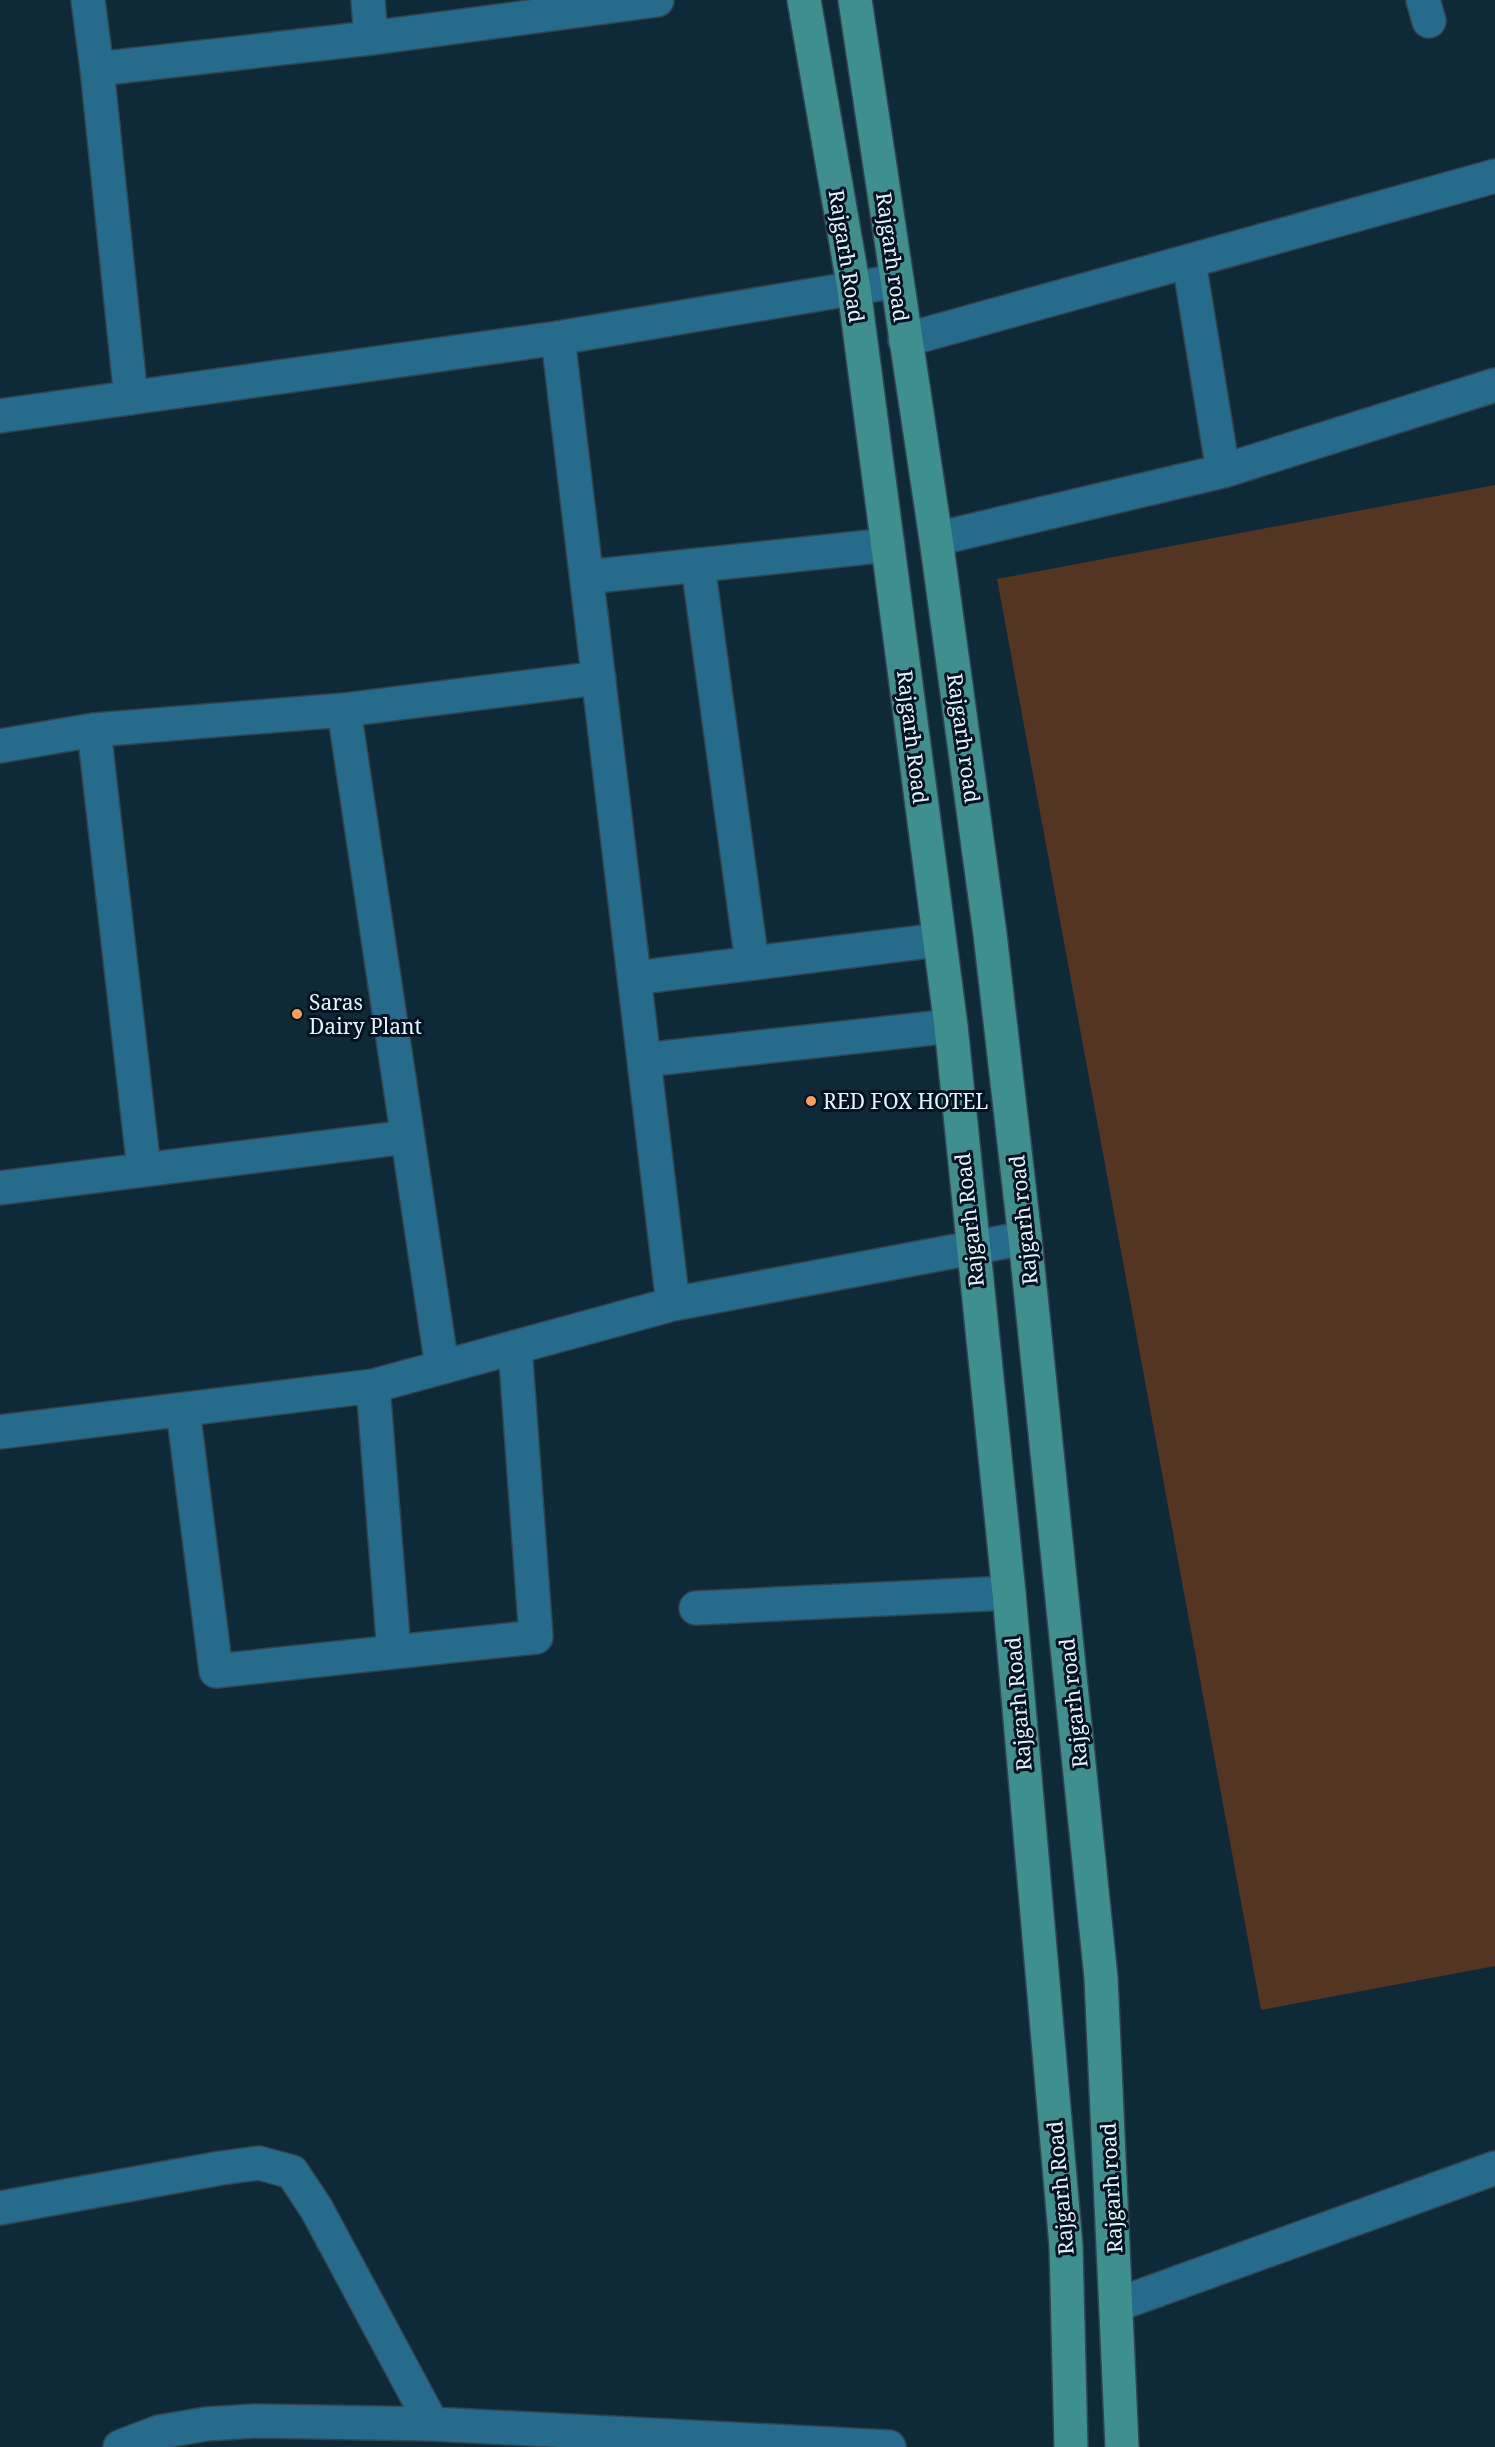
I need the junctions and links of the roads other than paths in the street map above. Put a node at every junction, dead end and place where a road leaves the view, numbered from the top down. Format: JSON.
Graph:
{"nodes":[{"id":1,"x":88,"y":0,"type":"edge"},
{"id":2,"x":368,"y":0,"type":"edge"},
{"id":3,"x":657,"y":0,"type":"edge"},
{"id":4,"x":804,"y":0,"type":"edge"},
{"id":5,"x":855,"y":0,"type":"edge"},
{"id":6,"x":371,"y":38,"type":"junction"},
{"id":7,"x":97,"y":69,"type":"junction"},
{"id":8,"x":1495,"y":176,"type":"edge"},
{"id":9,"x":1189,"y":262,"type":"junction"},
{"id":10,"x":897,"y":281,"type":"junction"},
{"id":11,"x":854,"y":289,"type":"junction"},
{"id":12,"x":558,"y":338,"type":"junction"},
{"id":13,"x":905,"y":340,"type":"junction"},
{"id":14,"x":1495,"y":385,"type":"edge"},
{"id":15,"x":131,"y":399,"type":"junction"},
{"id":16,"x":0,"y":416,"type":"edge"},
{"id":17,"x":1223,"y":471,"type":"junction"},
{"id":18,"x":936,"y":539,"type":"junction"},
{"id":19,"x":888,"y":545,"type":"junction"},
{"id":20,"x":698,"y":566,"type":"junction"},
{"id":21,"x":587,"y":577,"type":"junction"},
{"id":22,"x":599,"y":678,"type":"junction"},
{"id":23,"x":344,"y":710,"type":"junction"},
{"id":24,"x":94,"y":730,"type":"junction"},
{"id":25,"x":0,"y":746,"type":"edge"},
{"id":26,"x":938,"y":940,"type":"junction"},
{"id":27,"x":752,"y":963,"type":"junction"},
{"id":28,"x":634,"y":978,"type":"junction"},
{"id":29,"x":951,"y":1026,"type":"junction"},
{"id":30,"x":644,"y":1060,"type":"junction"},
{"id":31,"x":407,"y":1137,"type":"junction"},
{"id":32,"x":144,"y":1169,"type":"junction"},
{"id":33,"x":0,"y":1188,"type":"edge"},
{"id":34,"x":1025,"y":1238,"type":"junction"},
{"id":35,"x":972,"y":1248,"type":"junction"},
{"id":36,"x":673,"y":1304,"type":"junction"},
{"id":37,"x":515,"y":1347,"type":"junction"},
{"id":38,"x":442,"y":1367,"type":"junction"},
{"id":39,"x":373,"y":1386,"type":"junction"},
{"id":40,"x":183,"y":1410,"type":"junction"},
{"id":41,"x":0,"y":1432,"type":"edge"},
{"id":42,"x":1009,"y":1593,"type":"junction"},
{"id":43,"x":696,"y":1608,"type":"dead end"},
{"id":44,"x":394,"y":1652,"type":"junction"},
{"id":45,"x":1495,"y":2168,"type":"edge"},
{"id":46,"x":0,"y":2208,"type":"edge"},
{"id":47,"x":1116,"y":2305,"type":"junction"},
{"id":48,"x":432,"y":2424,"type":"junction"},
{"id":49,"x":120,"y":2447,"type":"edge"},
{"id":50,"x":889,"y":2447,"type":"edge"},
{"id":51,"x":1071,"y":2447,"type":"edge"},
{"id":52,"x":1122,"y":2447,"type":"edge"}],
"edges":[{"from":1,"to":7,"type":"street"},
{"from":2,"to":6,"type":"street"},
{"from":3,"to":6,"type":"street"},
{"from":4,"to":11,"type":"main road","name":"Rajgarh Road"},
{"from":5,"to":10,"type":"main road","name":"Rajgarh road"},
{"from":6,"to":7,"type":"street"},
{"from":7,"to":15,"type":"street"},
{"from":8,"to":9,"type":"street"},
{"from":9,"to":13,"type":"street"},
{"from":9,"to":17,"type":"street"},
{"from":10,"to":11,"type":"street"},
{"from":10,"to":13,"type":"main road","name":"Rajgarh road"},
{"from":11,"to":12,"type":"street"},
{"from":11,"to":19,"type":"main road","name":"Rajgarh Road"},
{"from":12,"to":15,"type":"street"},
{"from":12,"to":21,"type":"street"},
{"from":13,"to":18,"type":"main road","name":"Rajgarh road"},
{"from":14,"to":17,"type":"street"},
{"from":15,"to":16,"type":"street"},
{"from":17,"to":18,"type":"street"},
{"from":18,"to":34,"type":"main road","name":"Rajgarh road"},
{"from":19,"to":20,"type":"street"},
{"from":19,"to":26,"type":"main road","name":"Rajgarh Road"},
{"from":20,"to":21,"type":"street"},
{"from":20,"to":27,"type":"street"},
{"from":21,"to":22,"type":"street"},
{"from":22,"to":23,"type":"street"},
{"from":22,"to":28,"type":"street"},
{"from":23,"to":24,"type":"street"},
{"from":23,"to":31,"type":"street"},
{"from":24,"to":25,"type":"street"},
{"from":24,"to":32,"type":"street"},
{"from":26,"to":27,"type":"street"},
{"from":26,"to":29,"type":"main road","name":"Rajgarh Road"},
{"from":27,"to":28,"type":"street"},
{"from":28,"to":30,"type":"street"},
{"from":29,"to":30,"type":"street"},
{"from":29,"to":35,"type":"main road","name":"Rajgarh Road"},
{"from":30,"to":36,"type":"street"},
{"from":31,"to":32,"type":"street"},
{"from":31,"to":38,"type":"street"},
{"from":32,"to":33,"type":"street"},
{"from":34,"to":35,"type":"street"},
{"from":34,"to":47,"type":"main road","name":"Rajgarh road"},
{"from":35,"to":36,"type":"street"},
{"from":35,"to":42,"type":"main road","name":"Rajgarh Road"},
{"from":36,"to":37,"type":"street"},
{"from":37,"to":38,"type":"street"},
{"from":37,"to":44,"type":"street"},
{"from":38,"to":39,"type":"street"},
{"from":39,"to":40,"type":"street"},
{"from":39,"to":44,"type":"street"},
{"from":40,"to":41,"type":"street"},
{"from":40,"to":44,"type":"street"},
{"from":42,"to":43,"type":"street"},
{"from":42,"to":51,"type":"main road","name":"Rajgarh Road"},
{"from":45,"to":47,"type":"street"},
{"from":46,"to":48,"type":"street"},
{"from":47,"to":52,"type":"main road","name":"Rajgarh road"},
{"from":48,"to":49,"type":"street"},
{"from":48,"to":50,"type":"street"}]}
